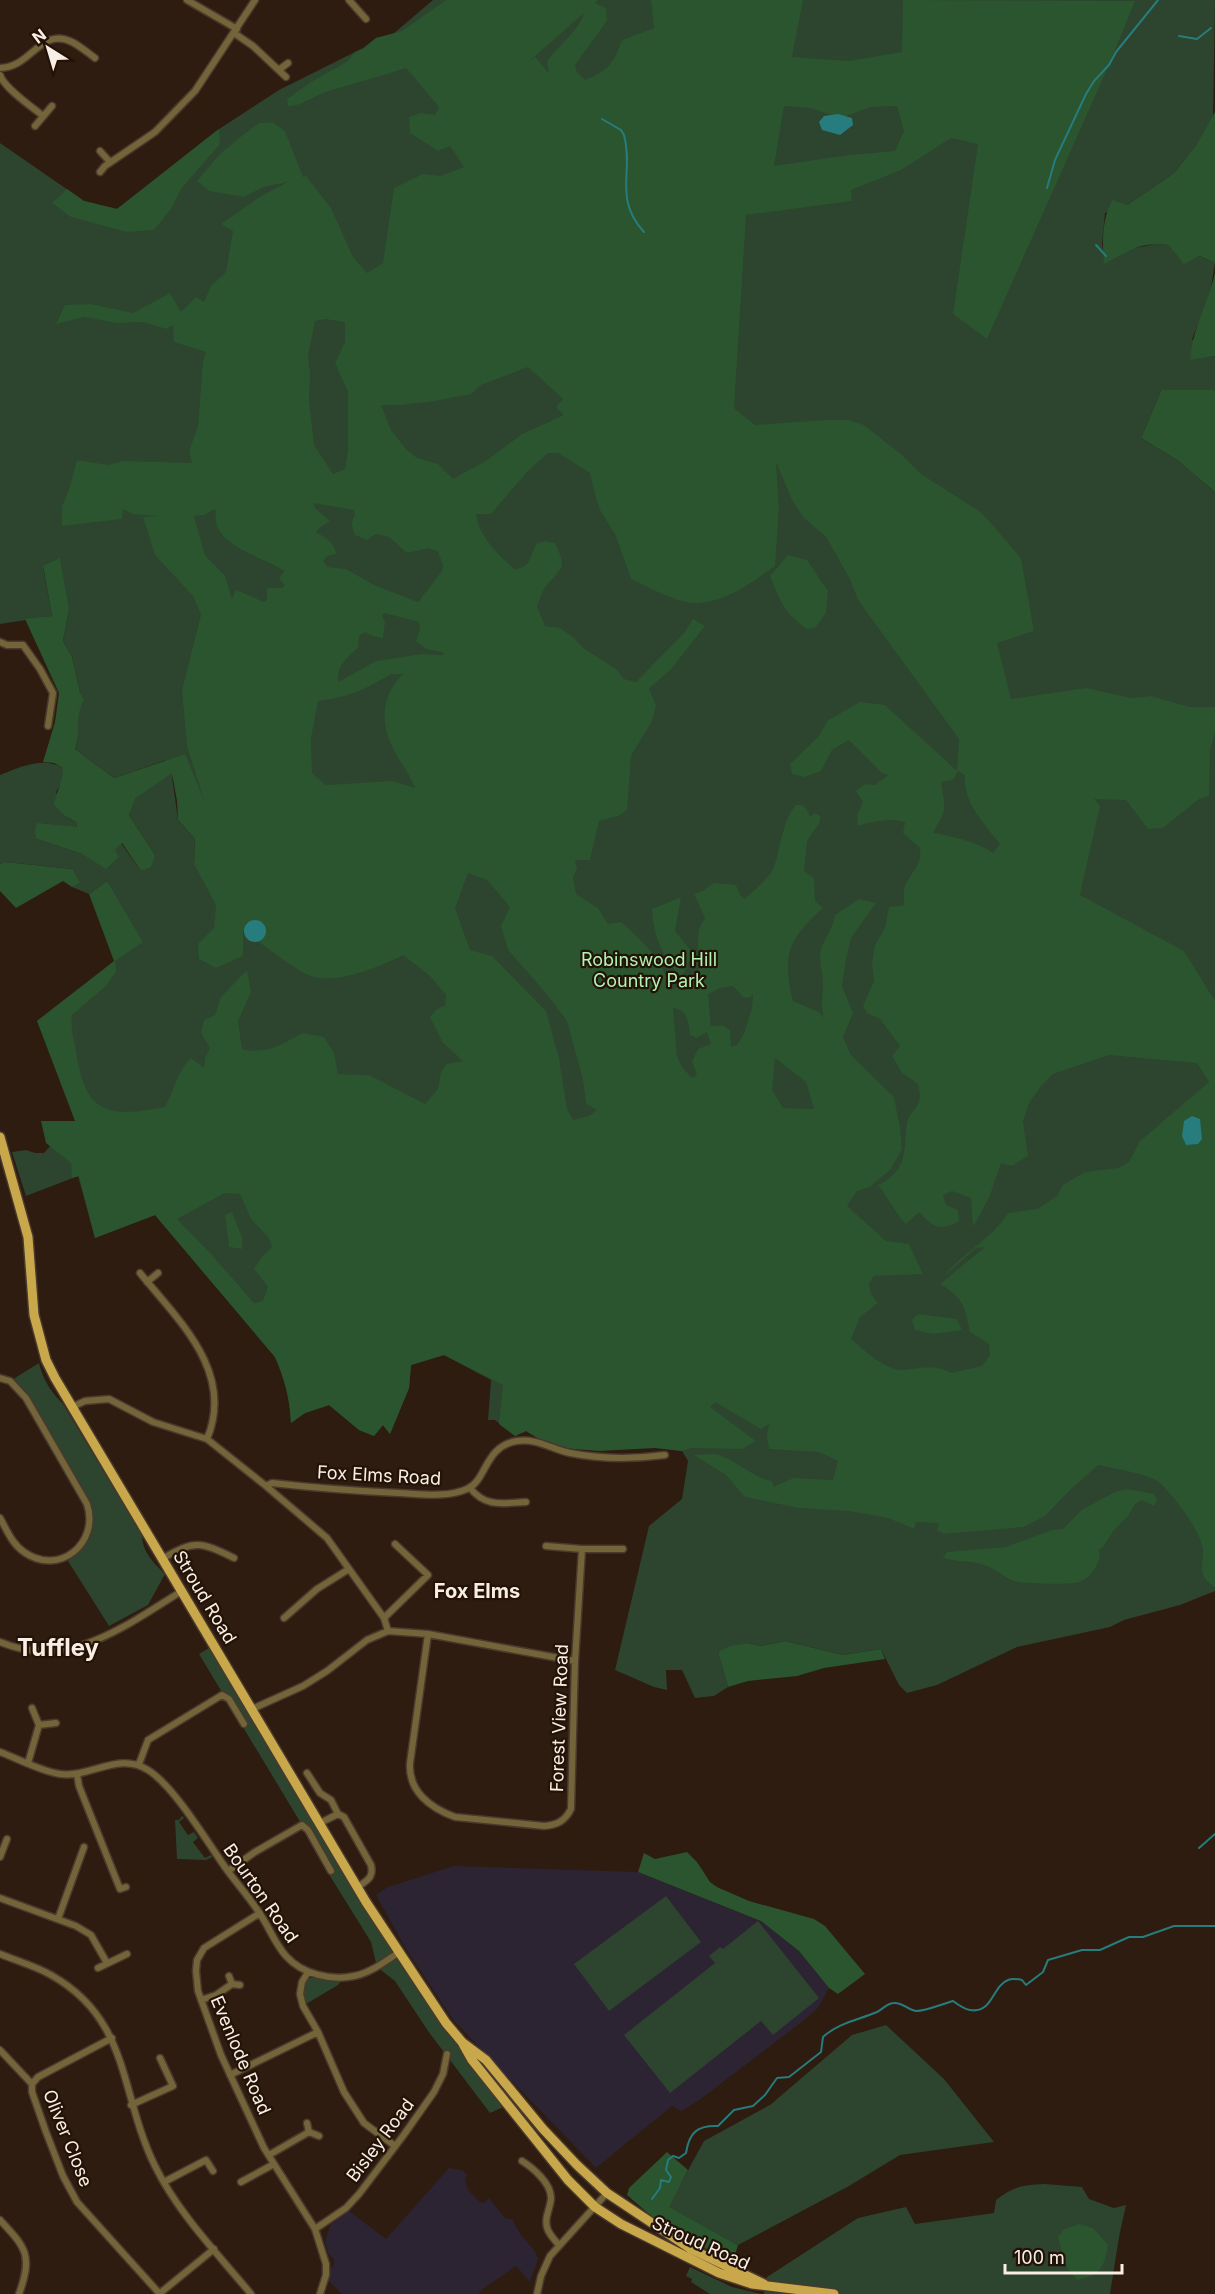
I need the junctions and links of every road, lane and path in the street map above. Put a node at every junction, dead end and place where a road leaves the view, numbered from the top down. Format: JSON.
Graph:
{"nodes":[{"id":1,"x":187,"y":0,"type":"edge"},
{"id":2,"x":255,"y":0,"type":"edge"},
{"id":3,"x":349,"y":0,"type":"edge"},
{"id":4,"x":366,"y":19,"type":"dead end"},
{"id":5,"x":235,"y":31,"type":"junction"},
{"id":6,"x":95,"y":58,"type":"dead end"},
{"id":7,"x":288,"y":63,"type":"dead end"},
{"id":8,"x":0,"y":68,"type":"edge"},
{"id":9,"x":280,"y":69,"type":"junction"},
{"id":10,"x":0,"y":75,"type":"edge"},
{"id":11,"x":286,"y":76,"type":"dead end"},
{"id":12,"x":52,"y":106,"type":"dead end"},
{"id":13,"x":44,"y":116,"type":"junction"},
{"id":14,"x":35,"y":126,"type":"dead end"},
{"id":15,"x":100,"y":151,"type":"dead end"},
{"id":16,"x":111,"y":162,"type":"junction"},
{"id":17,"x":100,"y":172,"type":"dead end"},
{"id":18,"x":0,"y":642,"type":"edge"},
{"id":19,"x":48,"y":726,"type":"dead end"},
{"id":20,"x":0,"y":1137,"type":"edge"},
{"id":21,"x":158,"y":1273,"type":"dead end"},
{"id":22,"x":140,"y":1274,"type":"dead end"},
{"id":23,"x":147,"y":1282,"type":"junction"},
{"id":24,"x":0,"y":1378,"type":"edge"},
{"id":25,"x":72,"y":1407,"type":"junction"},
{"id":26,"x":207,"y":1439,"type":"junction"},
{"id":27,"x":665,"y":1455,"type":"dead end"},
{"id":28,"x":266,"y":1486,"type":"junction"},
{"id":29,"x":471,"y":1488,"type":"junction"},
{"id":30,"x":526,"y":1502,"type":"dead end"},
{"id":31,"x":0,"y":1518,"type":"edge"},
{"id":32,"x":395,"y":1544,"type":"dead end"},
{"id":33,"x":546,"y":1546,"type":"dead end"},
{"id":34,"x":622,"y":1549,"type":"dead end"},
{"id":35,"x":582,"y":1550,"type":"junction"},
{"id":36,"x":231,"y":1554,"type":"dead end"},
{"id":37,"x":162,"y":1559,"type":"junction"},
{"id":38,"x":349,"y":1569,"type":"junction"},
{"id":39,"x":182,"y":1591,"type":"junction"},
{"id":40,"x":284,"y":1618,"type":"dead end"},
{"id":41,"x":384,"y":1618,"type":"junction"},
{"id":42,"x":388,"y":1630,"type":"junction"},
{"id":43,"x":428,"y":1634,"type":"junction"},
{"id":44,"x":0,"y":1642,"type":"edge"},
{"id":45,"x":575,"y":1661,"type":"junction"},
{"id":46,"x":32,"y":1708,"type":"dead end"},
{"id":47,"x":252,"y":1709,"type":"junction"},
{"id":48,"x":56,"y":1723,"type":"dead end"},
{"id":49,"x":244,"y":1724,"type":"dead end"},
{"id":50,"x":39,"y":1725,"type":"junction"},
{"id":51,"x":0,"y":1752,"type":"edge"},
{"id":52,"x":28,"y":1763,"type":"junction"},
{"id":53,"x":139,"y":1764,"type":"junction"},
{"id":54,"x":307,"y":1773,"type":"dead end"},
{"id":55,"x":77,"y":1774,"type":"junction"},
{"id":56,"x":338,"y":1814,"type":"junction"},
{"id":57,"x":320,"y":1823,"type":"junction"},
{"id":58,"x":7,"y":1839,"type":"dead end"},
{"id":59,"x":84,"y":1847,"type":"dead end"},
{"id":60,"x":2,"y":1848,"type":"edge"},
{"id":61,"x":0,"y":1857,"type":"edge"},
{"id":62,"x":228,"y":1871,"type":"junction"},
{"id":63,"x":331,"y":1871,"type":"dead end"},
{"id":64,"x":126,"y":1887,"type":"dead end"},
{"id":65,"x":358,"y":1887,"type":"junction"},
{"id":66,"x":0,"y":1898,"type":"edge"},
{"id":67,"x":260,"y":1913,"type":"junction"},
{"id":68,"x":58,"y":1919,"type":"junction"},
{"id":69,"x":398,"y":1953,"type":"junction"},
{"id":70,"x":0,"y":1954,"type":"edge"},
{"id":71,"x":127,"y":1954,"type":"dead end"},
{"id":72,"x":107,"y":1963,"type":"junction"},
{"id":73,"x":98,"y":1968,"type":"dead end"},
{"id":74,"x":308,"y":1972,"type":"junction"},
{"id":75,"x":229,"y":1976,"type":"dead end"},
{"id":76,"x":232,"y":1984,"type":"junction"},
{"id":77,"x":240,"y":1985,"type":"dead end"},
{"id":78,"x":201,"y":2000,"type":"junction"},
{"id":79,"x":318,"y":2032,"type":"junction"},
{"id":80,"x":112,"y":2038,"type":"junction"},
{"id":81,"x":462,"y":2042,"type":"junction"},
{"id":82,"x":0,"y":2050,"type":"edge"},
{"id":83,"x":447,"y":2054,"type":"dead end"},
{"id":84,"x":160,"y":2058,"type":"dead end"},
{"id":85,"x":230,"y":2075,"type":"junction"},
{"id":86,"x":32,"y":2084,"type":"junction"},
{"id":87,"x":131,"y":2105,"type":"junction"},
{"id":88,"x":307,"y":2123,"type":"dead end"},
{"id":89,"x":309,"y":2132,"type":"junction"},
{"id":90,"x":320,"y":2136,"type":"dead end"},
{"id":91,"x":395,"y":2146,"type":"junction"},
{"id":92,"x":269,"y":2155,"type":"junction"},
{"id":93,"x":522,"y":2161,"type":"dead end"},
{"id":94,"x":274,"y":2164,"type":"junction"},
{"id":95,"x":213,"y":2171,"type":"dead end"},
{"id":96,"x":164,"y":2182,"type":"junction"},
{"id":97,"x":241,"y":2182,"type":"dead end"},
{"id":98,"x":607,"y":2193,"type":"junction"},
{"id":99,"x":595,"y":2207,"type":"junction"},
{"id":100,"x":0,"y":2220,"type":"edge"},
{"id":101,"x":315,"y":2229,"type":"junction"},
{"id":102,"x":559,"y":2245,"type":"junction"},
{"id":103,"x":691,"y":2248,"type":"junction"},
{"id":104,"x":214,"y":2249,"type":"junction"},
{"id":105,"x":685,"y":2257,"type":"junction"},
{"id":106,"x":765,"y":2284,"type":"junction"},
{"id":107,"x":19,"y":2294,"type":"edge"},
{"id":108,"x":159,"y":2294,"type":"edge"},
{"id":109,"x":250,"y":2294,"type":"edge"},
{"id":110,"x":320,"y":2294,"type":"edge"},
{"id":111,"x":537,"y":2294,"type":"edge"},
{"id":112,"x":834,"y":2294,"type":"edge"}],
"edges":[{"from":1,"to":5,"type":"street"},
{"from":2,"to":5,"type":"street"},
{"from":3,"to":4,"type":"street"},
{"from":5,"to":9,"type":"street"},
{"from":5,"to":16,"type":"street"},
{"from":6,"to":8,"type":"street"},
{"from":7,"to":9,"type":"street"},
{"from":9,"to":11,"type":"street"},
{"from":10,"to":13,"type":"street"},
{"from":12,"to":13,"type":"street"},
{"from":13,"to":14,"type":"street"},
{"from":15,"to":16,"type":"street"},
{"from":16,"to":17,"type":"street"},
{"from":18,"to":19,"type":"street"},
{"from":20,"to":25,"type":"main road","name":"Stroud Road"},
{"from":21,"to":23,"type":"street"},
{"from":22,"to":23,"type":"street"},
{"from":23,"to":26,"type":"street"},
{"from":24,"to":31,"type":"street"},
{"from":25,"to":26,"type":"street"},
{"from":25,"to":37,"type":"main road","name":"Stroud Road"},
{"from":26,"to":28,"type":"street"},
{"from":27,"to":29,"type":"street"},
{"from":28,"to":29,"type":"street","name":"Fox Elms Road"},
{"from":28,"to":38,"type":"street"},
{"from":29,"to":30,"type":"street"},
{"from":32,"to":41,"type":"street"},
{"from":33,"to":35,"type":"street"},
{"from":34,"to":35,"type":"street"},
{"from":35,"to":45,"type":"street","name":"Forest View Road"},
{"from":36,"to":37,"type":"street"},
{"from":37,"to":39,"type":"main road","name":"Stroud Road"},
{"from":38,"to":40,"type":"street"},
{"from":38,"to":41,"type":"street"},
{"from":39,"to":44,"type":"street"},
{"from":39,"to":47,"type":"main road","name":"Stroud Road"},
{"from":41,"to":42,"type":"street"},
{"from":42,"to":43,"type":"street"},
{"from":42,"to":47,"type":"street"},
{"from":43,"to":45,"type":"street"},
{"from":43,"to":45,"type":"street","name":"Forest View Road"},
{"from":46,"to":50,"type":"street"},
{"from":47,"to":57,"type":"main road","name":"Stroud Road"},
{"from":48,"to":50,"type":"street"},
{"from":49,"to":53,"type":"street"},
{"from":50,"to":52,"type":"street"},
{"from":51,"to":52,"type":"street"},
{"from":52,"to":55,"type":"street"},
{"from":53,"to":55,"type":"street"},
{"from":53,"to":62,"type":"street","name":"Bourton Road"},
{"from":54,"to":56,"type":"street"},
{"from":55,"to":64,"type":"street"},
{"from":56,"to":57,"type":"street"},
{"from":56,"to":65,"type":"street"},
{"from":57,"to":65,"type":"main road","name":"Stroud Road"},
{"from":58,"to":60,"type":"street"},
{"from":59,"to":68,"type":"street"},
{"from":60,"to":61,"type":"street"},
{"from":62,"to":63,"type":"street"},
{"from":62,"to":67,"type":"street","name":"Bourton Road"},
{"from":65,"to":69,"type":"main road","name":"Stroud Road"},
{"from":66,"to":68,"type":"street"},
{"from":67,"to":74,"type":"street","name":"Bourton Road"},
{"from":67,"to":78,"type":"street","name":"Evenlode Road"},
{"from":68,"to":72,"type":"street"},
{"from":69,"to":74,"type":"street","name":"Bourton Road"},
{"from":69,"to":81,"type":"main road","name":"Stroud Road"},
{"from":70,"to":80,"type":"street"},
{"from":71,"to":72,"type":"street"},
{"from":72,"to":73,"type":"street"},
{"from":74,"to":79,"type":"street"},
{"from":75,"to":76,"type":"street"},
{"from":76,"to":77,"type":"street"},
{"from":76,"to":78,"type":"street"},
{"from":78,"to":85,"type":"street","name":"Evenlode Road"},
{"from":79,"to":85,"type":"street"},
{"from":79,"to":91,"type":"street"},
{"from":80,"to":86,"type":"street"},
{"from":80,"to":87,"type":"street"},
{"from":81,"to":98,"type":"main road","name":"Stroud Road"},
{"from":81,"to":99,"type":"main road","name":"Stroud Road"},
{"from":82,"to":86,"type":"street"},
{"from":83,"to":91,"type":"street","name":"Bisley Road"},
{"from":84,"to":87,"type":"street"},
{"from":85,"to":92,"type":"street","name":"Evenlode Road"},
{"from":86,"to":108,"type":"street","name":"Oliver Close"},
{"from":87,"to":96,"type":"street"},
{"from":88,"to":89,"type":"street"},
{"from":89,"to":90,"type":"street"},
{"from":89,"to":92,"type":"street"},
{"from":91,"to":101,"type":"street","name":"Bisley Road"},
{"from":92,"to":94,"type":"street","name":"Evenlode Road"},
{"from":93,"to":102,"type":"street"},
{"from":94,"to":97,"type":"street"},
{"from":94,"to":101,"type":"street","name":"Evenlode Road"},
{"from":95,"to":96,"type":"street"},
{"from":96,"to":104,"type":"street"},
{"from":98,"to":99,"type":"street"},
{"from":98,"to":103,"type":"main road","name":"Stroud Road"},
{"from":99,"to":102,"type":"street"},
{"from":99,"to":105,"type":"main road","name":"Stroud Road"},
{"from":100,"to":107,"type":"street"},
{"from":101,"to":110,"type":"street","name":"Evenlode Road"},
{"from":102,"to":111,"type":"street"},
{"from":103,"to":105,"type":"main road"},
{"from":103,"to":106,"type":"main road","name":"Stroud Road"},
{"from":104,"to":108,"type":"street"},
{"from":104,"to":109,"type":"street"},
{"from":105,"to":106,"type":"main road","name":"Stroud Road"},
{"from":106,"to":112,"type":"main road"}]}
